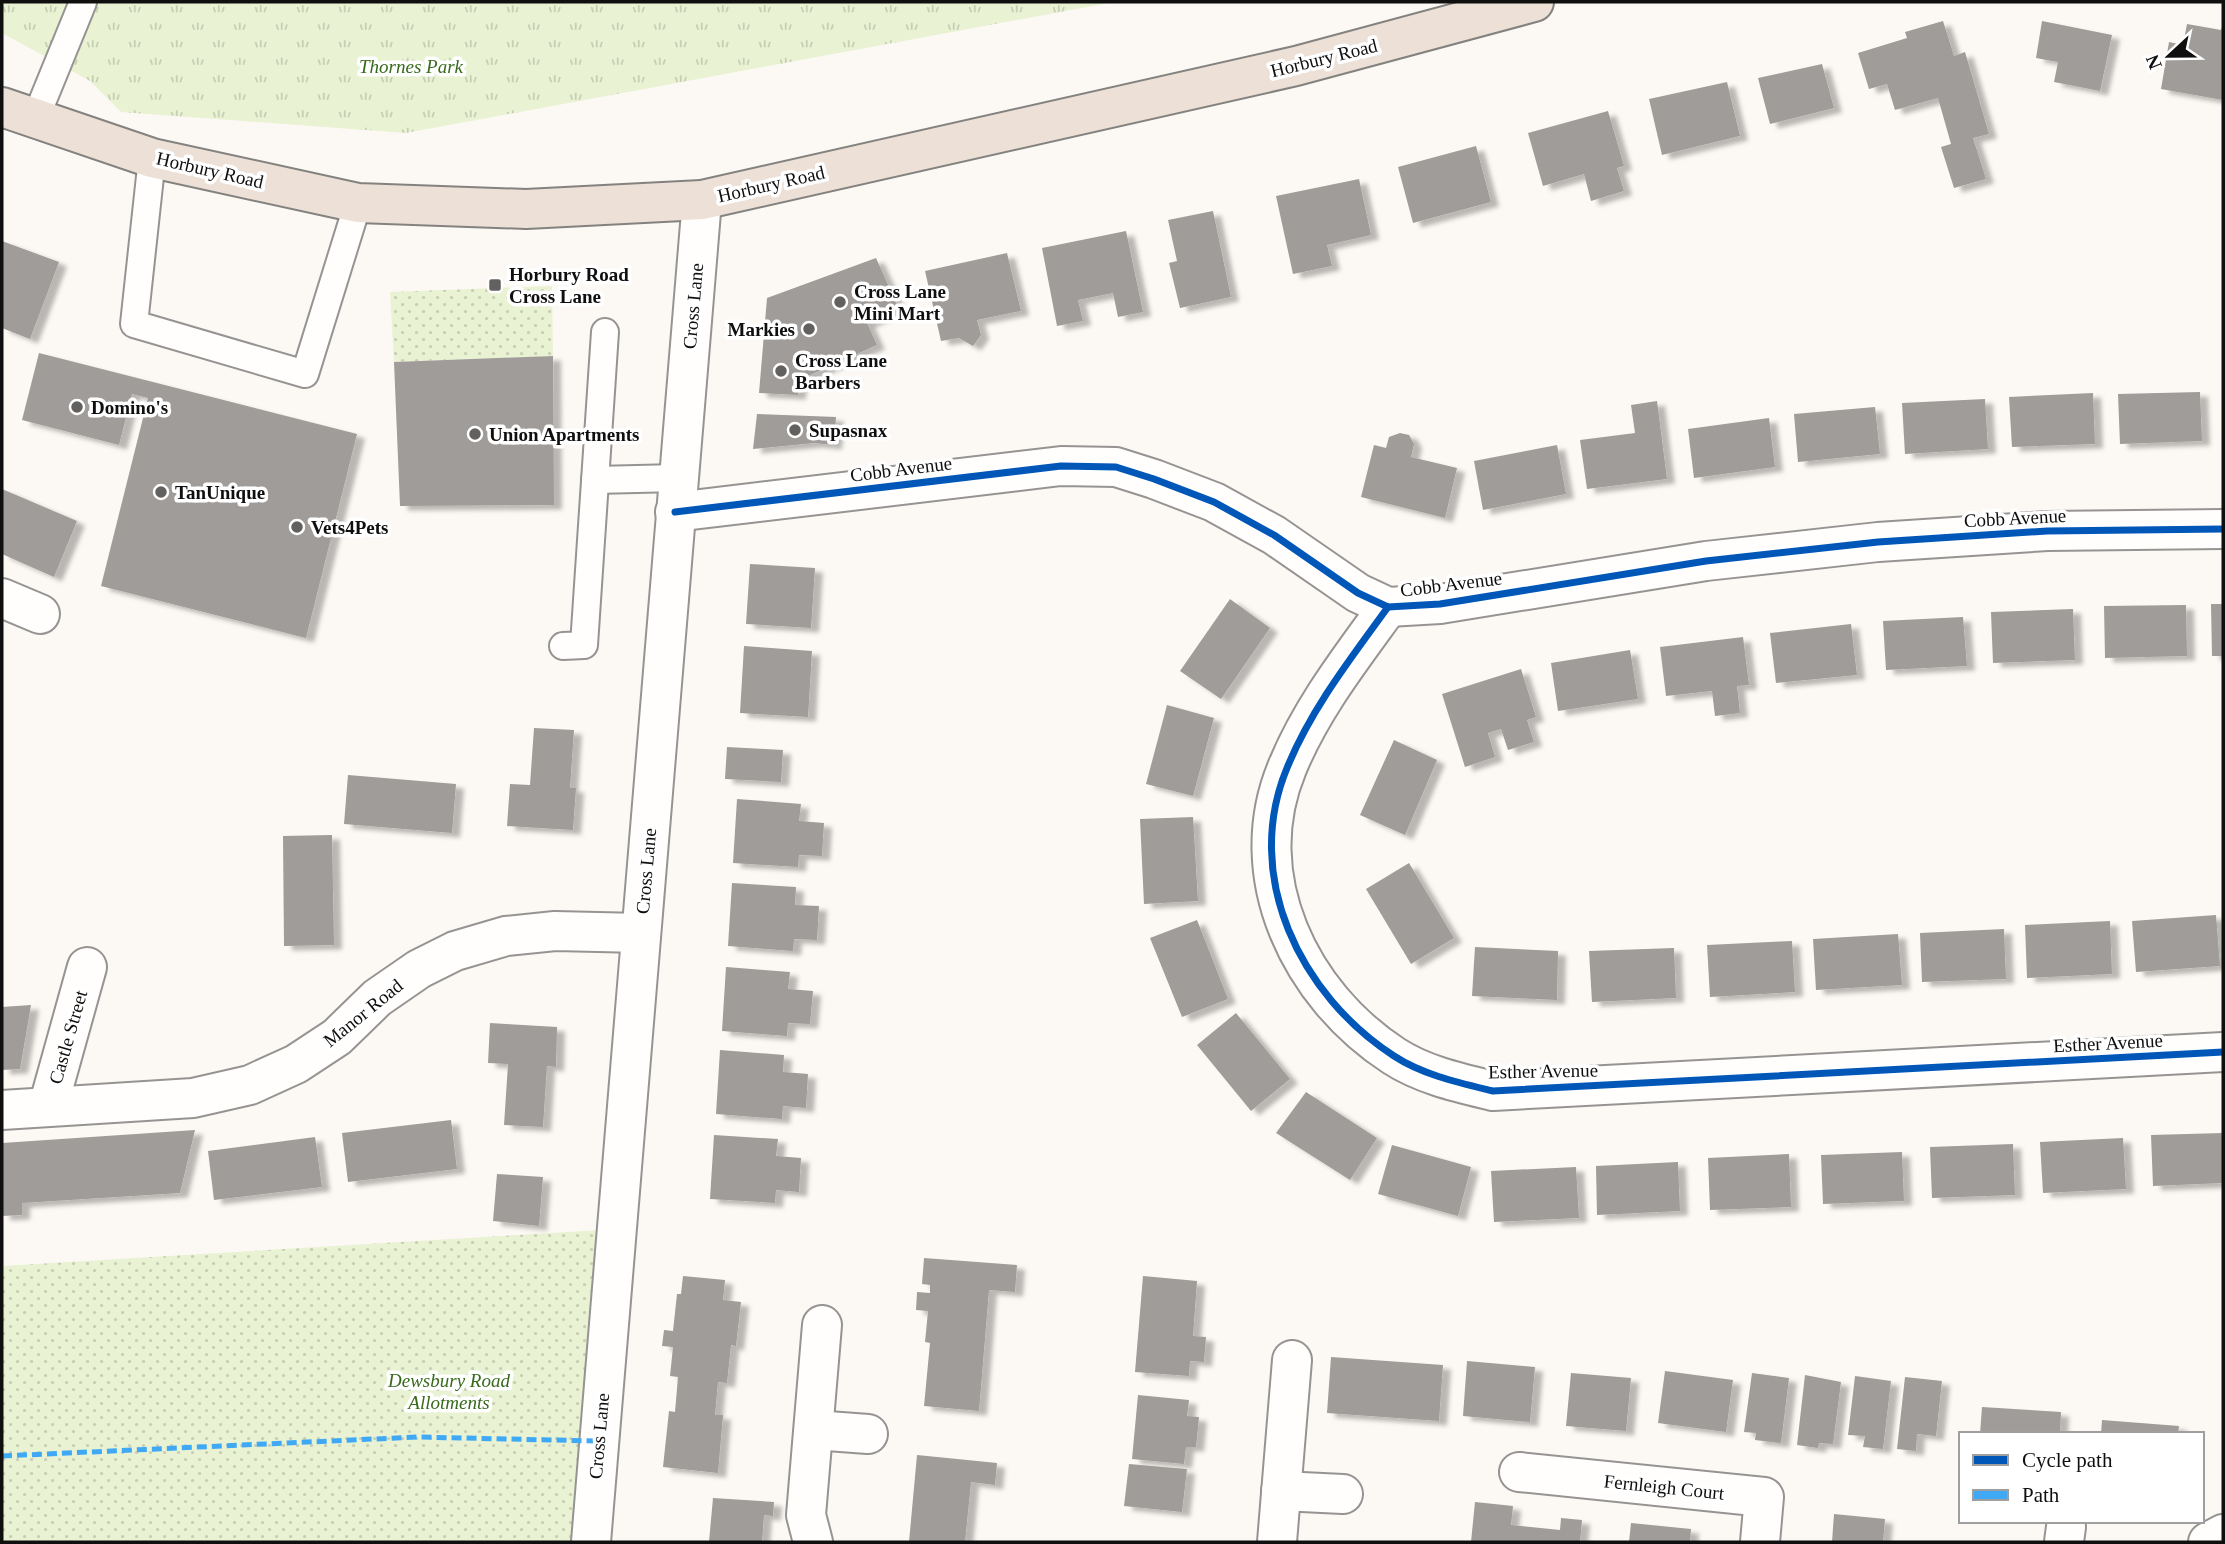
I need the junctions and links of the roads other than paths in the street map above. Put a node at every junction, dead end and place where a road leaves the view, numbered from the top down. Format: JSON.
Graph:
{"nodes":[{"id":1,"x":83,"y":2,"type":"edge"},
{"id":2,"x":1534,"y":2,"type":"edge"},
{"id":3,"x":19,"y":112,"type":"edge"},
{"id":4,"x":152,"y":158,"type":"junction"},
{"id":5,"x":702,"y":200,"type":"junction"},
{"id":6,"x":358,"y":203,"type":"junction"},
{"id":7,"x":605,"y":332,"type":"dead end"},
{"id":8,"x":595,"y":480,"type":"junction"},
{"id":9,"x":677,"y":495,"type":"junction"},
{"id":10,"x":2223,"y":529,"type":"edge"},
{"id":11,"x":2,"y":597,"type":"edge"},
{"id":12,"x":1388,"y":607,"type":"junction"},
{"id":13,"x":40,"y":614,"type":"dead end"},
{"id":14,"x":563,"y":646,"type":"dead end"},
{"id":15,"x":642,"y":933,"type":"junction"},
{"id":16,"x":87,"y":967,"type":"dead end"},
{"id":17,"x":2223,"y":1052,"type":"edge"},
{"id":18,"x":48,"y":1107,"type":"junction"},
{"id":19,"x":2,"y":1110,"type":"edge"},
{"id":20,"x":822,"y":1325,"type":"dead end"},
{"id":21,"x":1292,"y":1360,"type":"dead end"},
{"id":22,"x":814,"y":1430,"type":"junction"},
{"id":23,"x":868,"y":1434,"type":"dead end"},
{"id":24,"x":1519,"y":1472,"type":"dead end"},
{"id":25,"x":1282,"y":1490,"type":"junction"},
{"id":26,"x":1343,"y":1494,"type":"dead end"},
{"id":27,"x":2223,"y":1534,"type":"edge"},
{"id":28,"x":591,"y":1542,"type":"edge"},
{"id":29,"x":813,"y":1542,"type":"edge"},
{"id":30,"x":1277,"y":1542,"type":"edge"},
{"id":31,"x":1760,"y":1542,"type":"edge"},
{"id":32,"x":2208,"y":1542,"type":"edge"}],
"edges":[{"from":1,"to":3,"type":"lane"},
{"from":2,"to":5,"type":"highway","name":"Horbury Road"},
{"from":3,"to":4,"type":"highway","name":"Horbury Road"},
{"from":4,"to":6,"type":"highway","name":"Horbury Road"},
{"from":4,"to":6,"type":"lane"},
{"from":5,"to":6,"type":"highway","name":"Horbury Road"},
{"from":5,"to":9,"type":"street","name":"Cross Lane"},
{"from":7,"to":8,"type":"lane"},
{"from":8,"to":9,"type":"lane"},
{"from":8,"to":14,"type":"lane"},
{"from":9,"to":12,"type":"street","name":"Cobb Avenue"},
{"from":9,"to":15,"type":"street","name":"Cross Lane"},
{"from":10,"to":12,"type":"street","name":"Cobb Avenue"},
{"from":11,"to":13,"type":"street"},
{"from":12,"to":17,"type":"street","name":"Esther Avenue"},
{"from":15,"to":18,"type":"street","name":"Manor Road"},
{"from":15,"to":28,"type":"street","name":"Cross Lane"},
{"from":16,"to":18,"type":"street","name":"Castle Street"},
{"from":18,"to":19,"type":"street","name":"Manor Road"},
{"from":20,"to":22,"type":"street"},
{"from":21,"to":25,"type":"street"},
{"from":22,"to":23,"type":"street"},
{"from":22,"to":29,"type":"street"},
{"from":24,"to":31,"type":"street","name":"Fernleigh Court"},
{"from":25,"to":26,"type":"street"},
{"from":25,"to":30,"type":"street"},
{"from":27,"to":32,"type":"street"}]}
